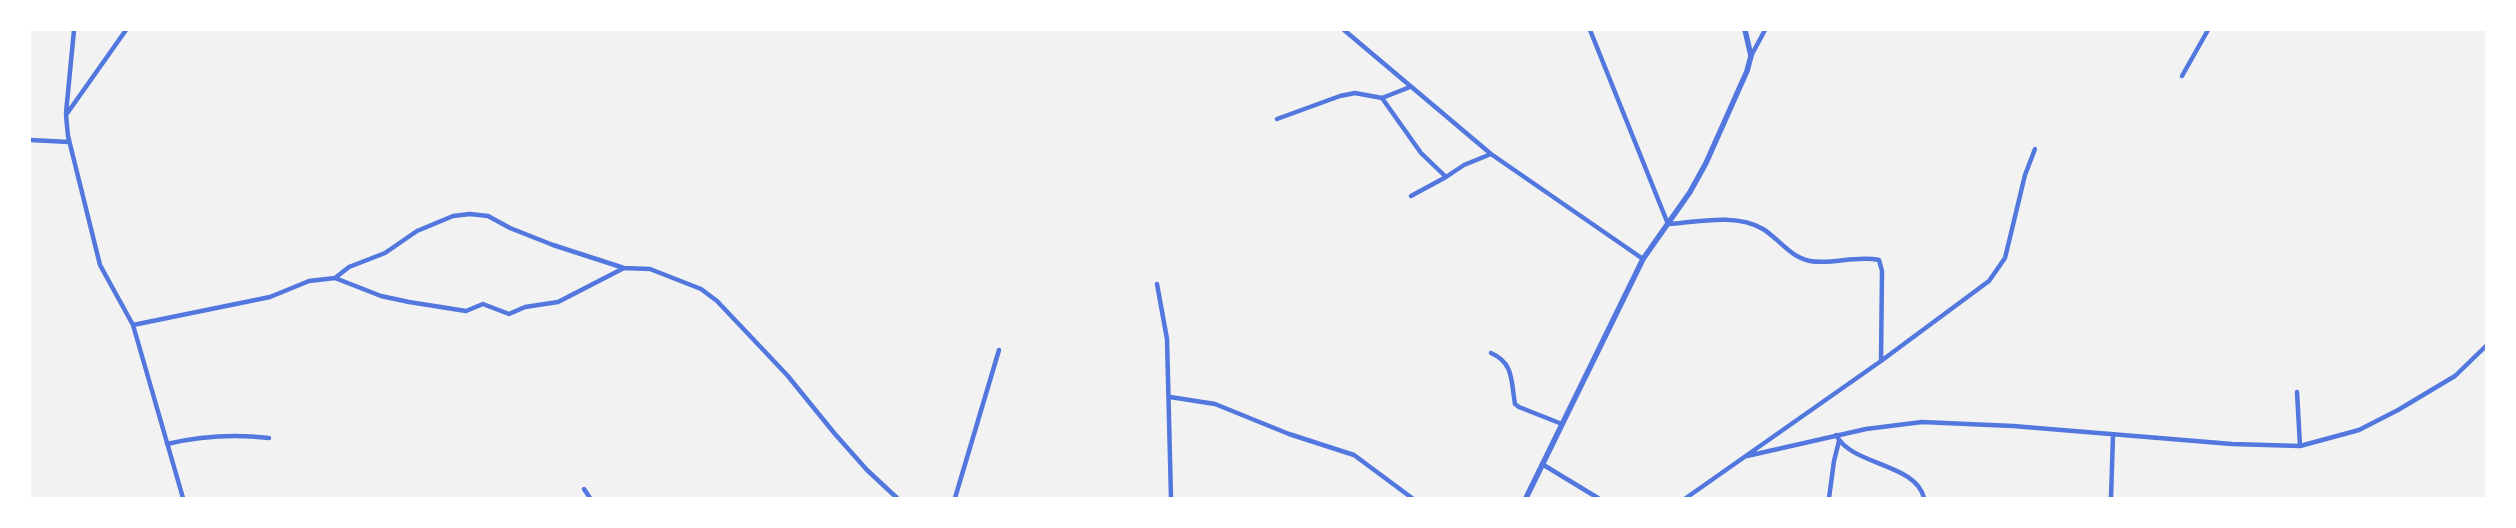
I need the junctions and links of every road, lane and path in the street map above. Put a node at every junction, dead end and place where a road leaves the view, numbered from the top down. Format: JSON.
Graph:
{"nodes":[{"id":1,"x":74,"y":30,"type":"edge"},
{"id":2,"x":126,"y":30,"type":"edge"},
{"id":3,"x":1344,"y":30,"type":"edge"},
{"id":4,"x":1590,"y":30,"type":"edge"},
{"id":5,"x":1745,"y":30,"type":"edge"},
{"id":6,"x":1765,"y":30,"type":"edge"},
{"id":7,"x":2208,"y":30,"type":"edge"},
{"id":8,"x":1751,"y":56,"type":"junction"},
{"id":9,"x":2182,"y":76,"type":"dead end"},
{"id":10,"x":1410,"y":87,"type":"junction"},
{"id":11,"x":1382,"y":98,"type":"junction"},
{"id":12,"x":66,"y":115,"type":"junction"},
{"id":13,"x":1277,"y":119,"type":"dead end"},
{"id":14,"x":30,"y":140,"type":"edge"},
{"id":15,"x":69,"y":142,"type":"junction"},
{"id":16,"x":2035,"y":149,"type":"dead end"},
{"id":17,"x":1491,"y":154,"type":"junction"},
{"id":18,"x":1446,"y":177,"type":"junction"},
{"id":19,"x":1411,"y":196,"type":"dead end"},
{"id":20,"x":1668,"y":224,"type":"junction"},
{"id":21,"x":1643,"y":259,"type":"junction"},
{"id":22,"x":624,"y":268,"type":"junction"},
{"id":23,"x":334,"y":278,"type":"junction"},
{"id":24,"x":1157,"y":284,"type":"dead end"},
{"id":25,"x":134,"y":325,"type":"junction"},
{"id":26,"x":2486,"y":346,"type":"edge"},
{"id":27,"x":999,"y":350,"type":"dead end"},
{"id":28,"x":1490,"y":353,"type":"dead end"},
{"id":29,"x":1881,"y":361,"type":"junction"},
{"id":30,"x":2297,"y":392,"type":"dead end"},
{"id":31,"x":1170,"y":397,"type":"junction"},
{"id":32,"x":1562,"y":424,"type":"junction"},
{"id":33,"x":1836,"y":435,"type":"junction"},
{"id":34,"x":2113,"y":435,"type":"junction"},
{"id":35,"x":269,"y":438,"type":"dead end"},
{"id":36,"x":1839,"y":441,"type":"junction"},
{"id":37,"x":167,"y":444,"type":"junction"},
{"id":38,"x":2300,"y":446,"type":"junction"},
{"id":39,"x":1746,"y":456,"type":"junction"},
{"id":40,"x":1542,"y":464,"type":"junction"},
{"id":41,"x":584,"y":488,"type":"dead end"},
{"id":42,"x":183,"y":498,"type":"edge"},
{"id":43,"x":590,"y":498,"type":"edge"},
{"id":44,"x":897,"y":498,"type":"edge"},
{"id":45,"x":955,"y":498,"type":"edge"},
{"id":46,"x":1171,"y":498,"type":"edge"},
{"id":47,"x":1412,"y":498,"type":"edge"},
{"id":48,"x":1526,"y":498,"type":"edge"},
{"id":49,"x":1598,"y":498,"type":"edge"},
{"id":50,"x":1686,"y":498,"type":"edge"},
{"id":51,"x":1829,"y":498,"type":"edge"},
{"id":52,"x":1924,"y":498,"type":"edge"},
{"id":53,"x":2111,"y":498,"type":"edge"}],
"edges":[{"from":1,"to":12,"type":"street"},
{"from":2,"to":12,"type":"street"},
{"from":3,"to":10,"type":"street"},
{"from":4,"to":20,"type":"street"},
{"from":5,"to":8,"type":"street"},
{"from":6,"to":8,"type":"street"},
{"from":7,"to":9,"type":"street"},
{"from":8,"to":20,"type":"street"},
{"from":10,"to":11,"type":"street"},
{"from":10,"to":17,"type":"street"},
{"from":11,"to":13,"type":"street"},
{"from":11,"to":18,"type":"street"},
{"from":12,"to":15,"type":"street"},
{"from":14,"to":15,"type":"street"},
{"from":15,"to":25,"type":"street"},
{"from":16,"to":29,"type":"street"},
{"from":17,"to":18,"type":"street"},
{"from":17,"to":21,"type":"street"},
{"from":18,"to":19,"type":"street"},
{"from":20,"to":21,"type":"street"},
{"from":20,"to":29,"type":"street"},
{"from":21,"to":32,"type":"street"},
{"from":22,"to":23,"type":"street"},
{"from":22,"to":23,"type":"street"},
{"from":22,"to":44,"type":"street"},
{"from":23,"to":25,"type":"street"},
{"from":24,"to":31,"type":"street"},
{"from":25,"to":37,"type":"street"},
{"from":26,"to":38,"type":"street"},
{"from":27,"to":45,"type":"street"},
{"from":28,"to":32,"type":"street"},
{"from":29,"to":39,"type":"street"},
{"from":30,"to":38,"type":"street"},
{"from":31,"to":46,"type":"street"},
{"from":31,"to":47,"type":"street"},
{"from":32,"to":40,"type":"street"},
{"from":33,"to":34,"type":"street"},
{"from":33,"to":36,"type":"street"},
{"from":33,"to":39,"type":"street"},
{"from":34,"to":38,"type":"street"},
{"from":34,"to":53,"type":"street"},
{"from":35,"to":37,"type":"street"},
{"from":36,"to":51,"type":"street"},
{"from":36,"to":52,"type":"street"},
{"from":37,"to":42,"type":"street"},
{"from":39,"to":50,"type":"street"},
{"from":40,"to":48,"type":"street"},
{"from":40,"to":49,"type":"street"},
{"from":41,"to":43,"type":"street"}]}
